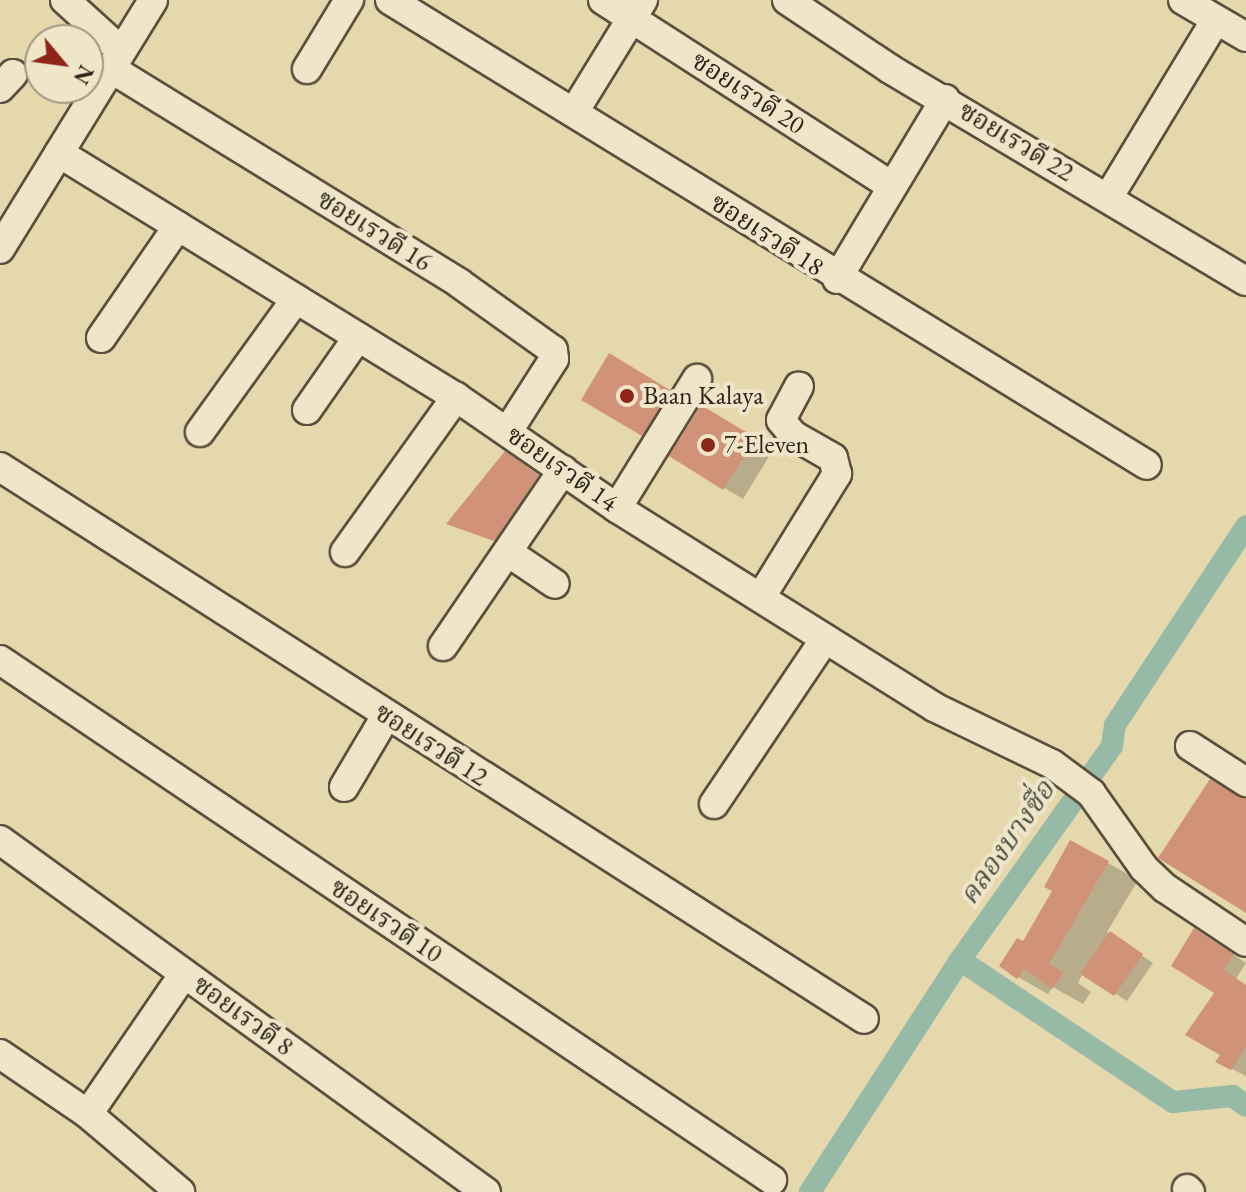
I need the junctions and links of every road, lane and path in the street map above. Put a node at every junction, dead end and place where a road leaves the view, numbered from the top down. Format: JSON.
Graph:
{"nodes":[{"id":1,"x":65,"y":0,"type":"edge"},
{"id":2,"x":153,"y":0,"type":"edge"},
{"id":3,"x":349,"y":0,"type":"edge"},
{"id":4,"x":390,"y":0,"type":"edge"},
{"id":5,"x":603,"y":0,"type":"edge"},
{"id":6,"x":787,"y":0,"type":"edge"},
{"id":7,"x":1183,"y":0,"type":"edge"},
{"id":8,"x":638,"y":9,"type":"edge"},
{"id":9,"x":1216,"y":20,"type":"junction"},
{"id":10,"x":1246,"y":37,"type":"edge"},
{"id":11,"x":116,"y":60,"type":"junction"},
{"id":12,"x":307,"y":69,"type":"dead end"},
{"id":13,"x":945,"y":99,"type":"junction"},
{"id":14,"x":574,"y":112,"type":"junction"},
{"id":15,"x":59,"y":153,"type":"junction"},
{"id":16,"x":892,"y":186,"type":"junction"},
{"id":17,"x":1108,"y":198,"type":"junction"},
{"id":18,"x":178,"y":226,"type":"junction"},
{"id":19,"x":0,"y":248,"type":"edge"},
{"id":20,"x":837,"y":279,"type":"junction"},
{"id":21,"x":1246,"y":281,"type":"edge"},
{"id":22,"x":296,"y":299,"type":"junction"},
{"id":23,"x":358,"y":337,"type":"junction"},
{"id":24,"x":101,"y":338,"type":"dead end"},
{"id":25,"x":697,"y":379,"type":"dead end"},
{"id":26,"x":799,"y":386,"type":"dead end"},
{"id":27,"x":456,"y":397,"type":"junction"},
{"id":28,"x":307,"y":410,"type":"dead end"},
{"id":29,"x":508,"y":431,"type":"junction"},
{"id":30,"x":200,"y":432,"type":"dead end"},
{"id":31,"x":1147,"y":465,"type":"dead end"},
{"id":32,"x":0,"y":467,"type":"edge"},
{"id":33,"x":563,"y":470,"type":"junction"},
{"id":34,"x":617,"y":508,"type":"junction"},
{"id":35,"x":345,"y":552,"type":"dead end"},
{"id":36,"x":509,"y":553,"type":"junction"},
{"id":37,"x":555,"y":584,"type":"dead end"},
{"id":38,"x":761,"y":597,"type":"junction"},
{"id":39,"x":825,"y":639,"type":"junction"},
{"id":40,"x":443,"y":646,"type":"dead end"},
{"id":41,"x":0,"y":660,"type":"edge"},
{"id":42,"x":386,"y":716,"type":"junction"},
{"id":43,"x":1190,"y":746,"type":"dead end"},
{"id":44,"x":1246,"y":782,"type":"edge"},
{"id":45,"x":344,"y":787,"type":"dead end"},
{"id":46,"x":714,"y":804,"type":"dead end"},
{"id":47,"x":0,"y":840,"type":"edge"},
{"id":48,"x":1246,"y":942,"type":"edge"},
{"id":49,"x":184,"y":974,"type":"junction"},
{"id":50,"x":864,"y":1019,"type":"dead end"},
{"id":51,"x":0,"y":1054,"type":"edge"},
{"id":52,"x":88,"y":1114,"type":"junction"},
{"id":53,"x":772,"y":1180,"type":"dead end"},
{"id":54,"x":180,"y":1192,"type":"edge"},
{"id":55,"x":486,"y":1192,"type":"edge"}],
"edges":[{"from":1,"to":11,"type":"street"},
{"from":2,"to":11,"type":"street"},
{"from":3,"to":12,"type":"street"},
{"from":4,"to":14,"type":"street","name":"ซอยเรวดี 18"},
{"from":5,"to":8,"type":"street","name":"ซอยเรวดี 20"},
{"from":6,"to":13,"type":"street","name":"ซอยเรวดี 22"},
{"from":7,"to":9,"type":"street"},
{"from":8,"to":14,"type":"street"},
{"from":8,"to":16,"type":"street","name":"ซอยเรวดี 20"},
{"from":9,"to":10,"type":"street"},
{"from":9,"to":17,"type":"street"},
{"from":11,"to":15,"type":"street"},
{"from":11,"to":29,"type":"street","name":"ซอยเรวดี 16"},
{"from":13,"to":16,"type":"street"},
{"from":13,"to":17,"type":"street","name":"ซอยเรวดี 22"},
{"from":14,"to":20,"type":"street","name":"ซอยเรวดี 18"},
{"from":15,"to":18,"type":"street","name":"ซอยเรวดี 14"},
{"from":15,"to":19,"type":"street"},
{"from":16,"to":20,"type":"street"},
{"from":17,"to":21,"type":"street","name":"ซอยเรวดี 22"},
{"from":18,"to":22,"type":"street","name":"ซอยเรวดี 14"},
{"from":18,"to":24,"type":"street"},
{"from":20,"to":31,"type":"street","name":"ซอยเรวดี 18"},
{"from":22,"to":23,"type":"street","name":"ซอยเรวดี 14"},
{"from":22,"to":30,"type":"street"},
{"from":23,"to":27,"type":"street","name":"ซอยเรวดี 14"},
{"from":23,"to":28,"type":"street"},
{"from":25,"to":34,"type":"street"},
{"from":26,"to":38,"type":"street"},
{"from":27,"to":29,"type":"street","name":"ซอยเรวดี 14"},
{"from":27,"to":35,"type":"street"},
{"from":29,"to":33,"type":"street","name":"ซอยเรวดี 14"},
{"from":32,"to":42,"type":"street","name":"ซอยเรวดี 12"},
{"from":33,"to":34,"type":"street","name":"ซอยเรวดี 14"},
{"from":33,"to":36,"type":"street"},
{"from":34,"to":38,"type":"street","name":"ซอยเรวดี 14"},
{"from":36,"to":37,"type":"street"},
{"from":36,"to":40,"type":"street"},
{"from":38,"to":39,"type":"street","name":"ซอยเรวดี 14"},
{"from":39,"to":46,"type":"street"},
{"from":39,"to":48,"type":"street","name":"ซอยเรวดี 14"},
{"from":41,"to":53,"type":"street","name":"ซอยเรวดี 10"},
{"from":42,"to":45,"type":"street"},
{"from":42,"to":50,"type":"street","name":"ซอยเรวดี 12"},
{"from":43,"to":44,"type":"street"},
{"from":47,"to":49,"type":"street","name":"ซอยเรวดี 8"},
{"from":49,"to":52,"type":"street"},
{"from":49,"to":55,"type":"street","name":"ซอยเรวดี 8"},
{"from":51,"to":52,"type":"street"},
{"from":52,"to":54,"type":"street"}]}
